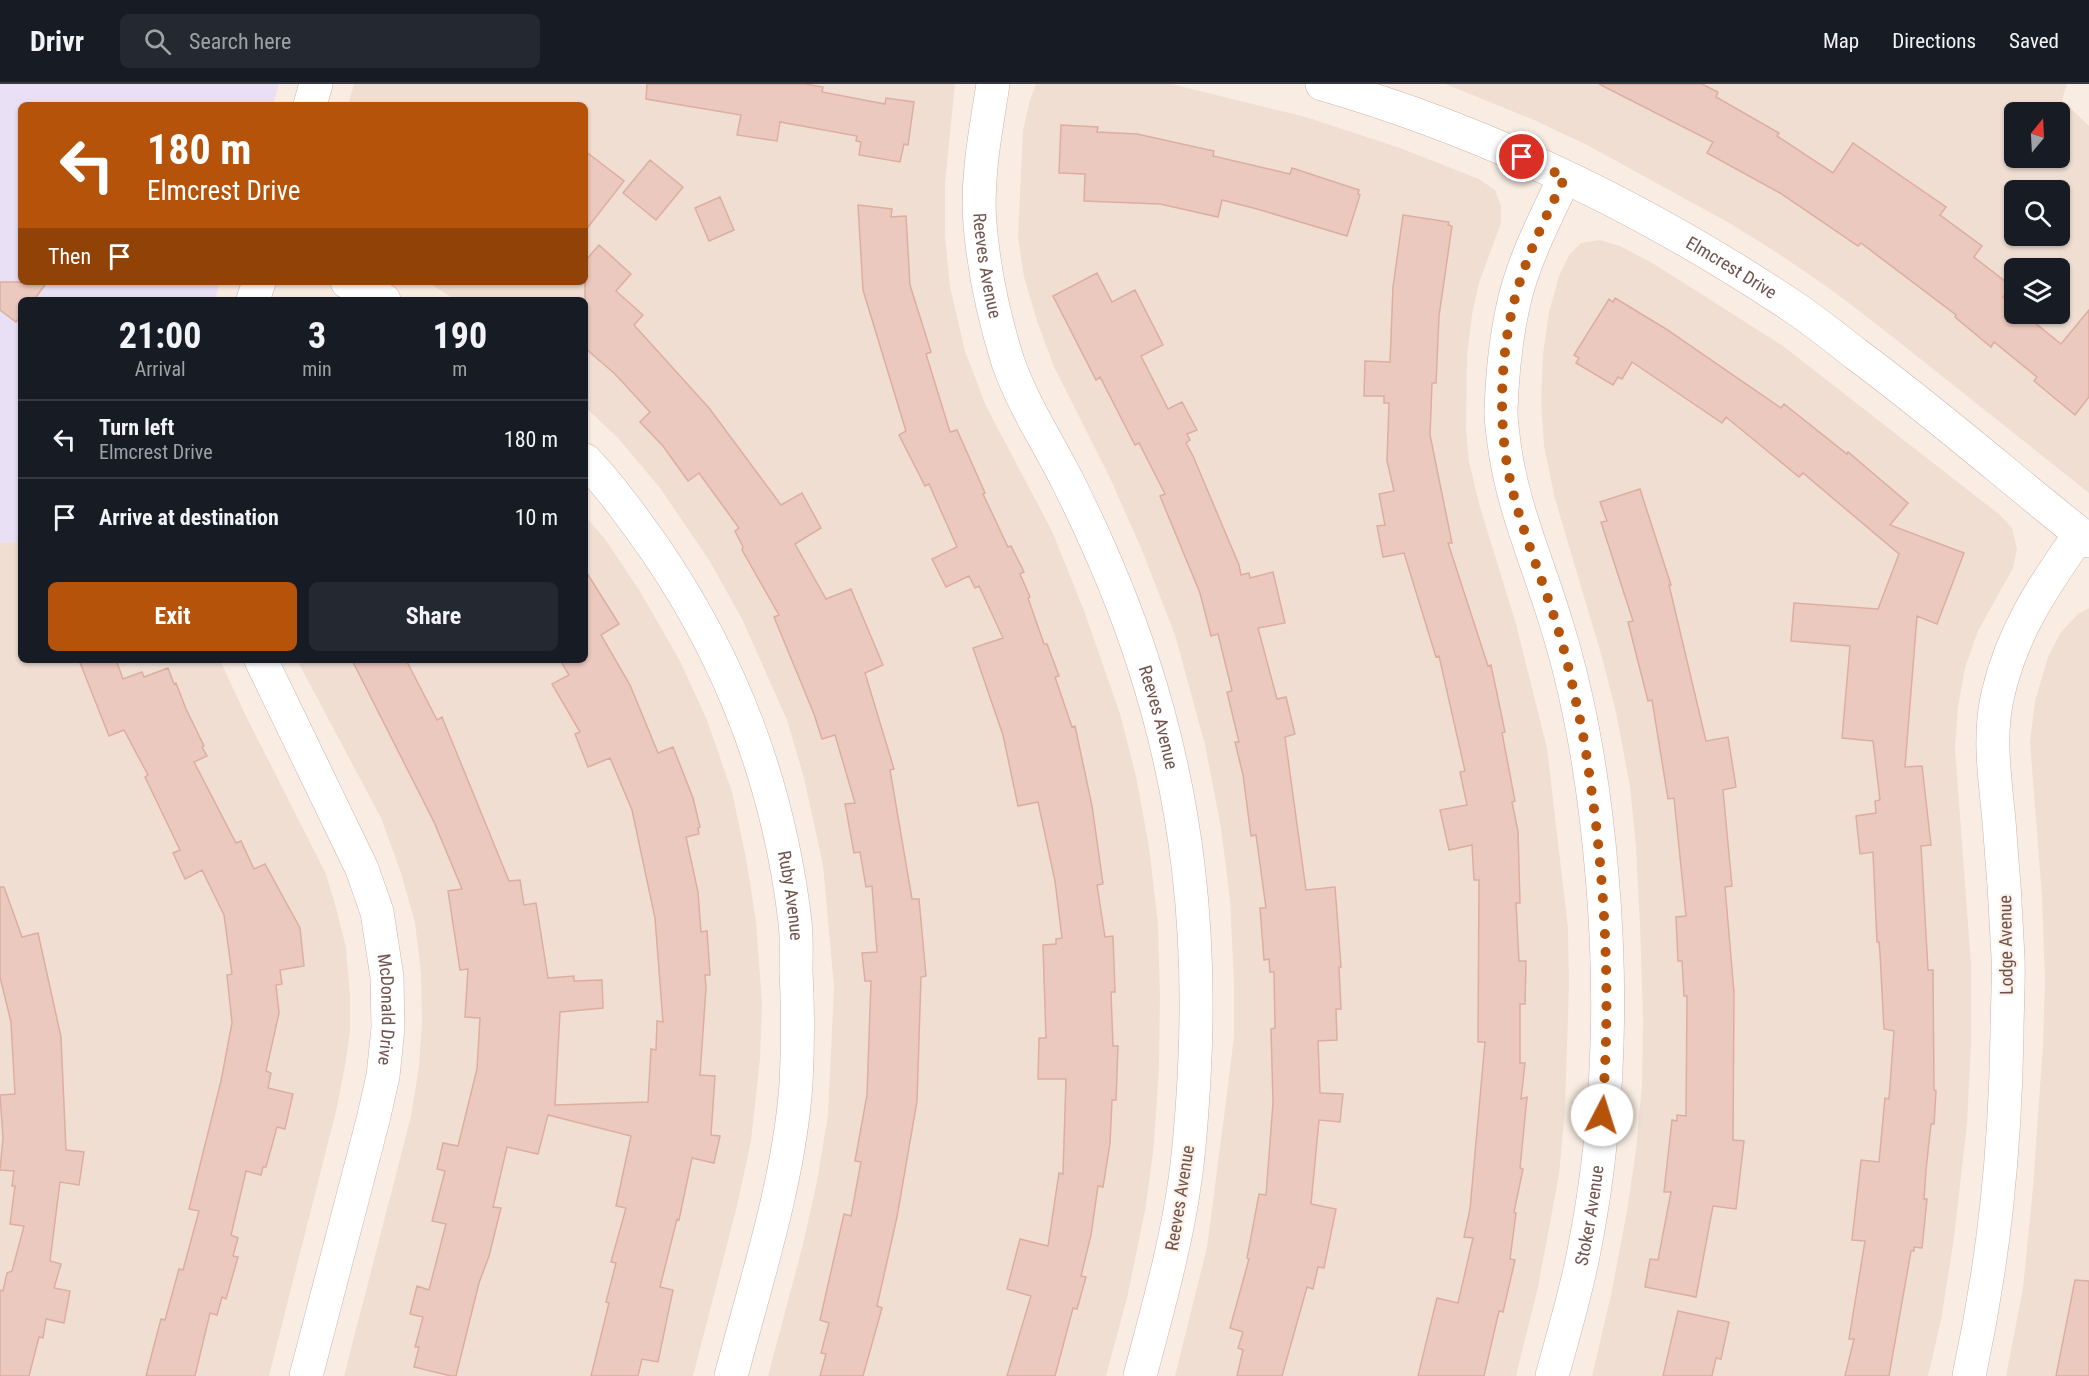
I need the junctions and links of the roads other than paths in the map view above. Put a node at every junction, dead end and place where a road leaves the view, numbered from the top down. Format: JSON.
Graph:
{"nodes":[{"id":1,"x":316,"y":84,"type":"edge"},
{"id":2,"x":993,"y":84,"type":"edge"},
{"id":3,"x":1322,"y":84,"type":"edge"},
{"id":4,"x":311,"y":102,"type":"edge"},
{"id":5,"x":1565,"y":177,"type":"junction"},
{"id":6,"x":353,"y":285,"type":"edge"},
{"id":7,"x":378,"y":297,"type":"edge"},
{"id":8,"x":588,"y":464,"type":"edge"},
{"id":9,"x":2085,"y":538,"type":"edge"},
{"id":10,"x":262,"y":663,"type":"edge"},
{"id":11,"x":306,"y":1376,"type":"edge"},
{"id":12,"x":731,"y":1376,"type":"edge"},
{"id":13,"x":1140,"y":1376,"type":"edge"},
{"id":14,"x":1552,"y":1376,"type":"edge"},
{"id":15,"x":1969,"y":1376,"type":"edge"}],
"edges":[{"from":1,"to":4,"type":"street"},
{"from":2,"to":13,"type":"street","name":"Reeves Avenue"},
{"from":3,"to":5,"type":"street","name":"Elmcrest Drive"},
{"from":5,"to":9,"type":"street","name":"Elmcrest Drive"},
{"from":5,"to":14,"type":"street","name":"Stoker Avenue"},
{"from":6,"to":7,"type":"street"},
{"from":8,"to":12,"type":"street","name":"Ruby Avenue"},
{"from":9,"to":15,"type":"street","name":"Lodge Avenue"},
{"from":10,"to":11,"type":"street","name":"McDonald Drive"}]}
